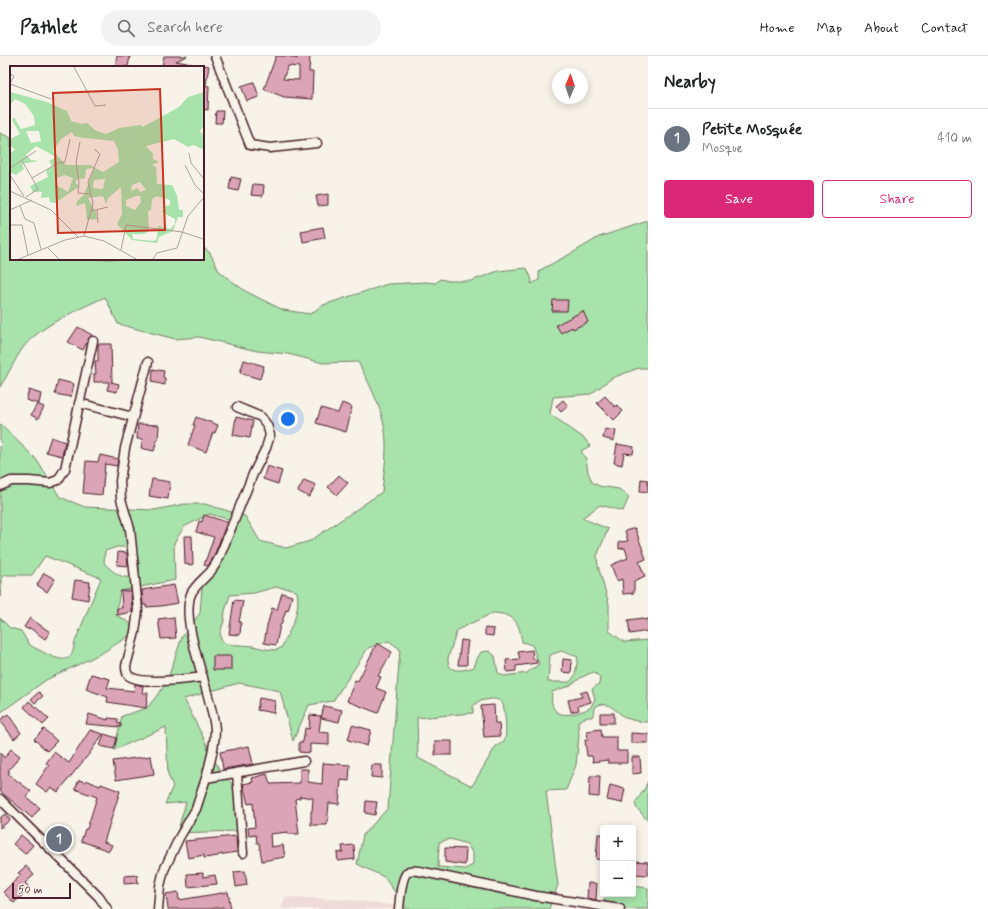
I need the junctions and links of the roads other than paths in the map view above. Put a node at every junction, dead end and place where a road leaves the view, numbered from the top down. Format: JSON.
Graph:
{"nodes":[{"id":1,"x":215,"y":56,"type":"edge"},
{"id":2,"x":317,"y":143,"type":"dead end"},
{"id":3,"x":93,"y":341,"type":"dead end"},
{"id":4,"x":148,"y":362,"type":"dead end"},
{"id":5,"x":79,"y":403,"type":"junction"},
{"id":6,"x":237,"y":407,"type":"dead end"},
{"id":7,"x":133,"y":417,"type":"junction"},
{"id":8,"x":0,"y":486,"type":"edge"},
{"id":9,"x":203,"y":677,"type":"junction"},
{"id":10,"x":304,"y":761,"type":"dead end"},
{"id":11,"x":237,"y":773,"type":"junction"},
{"id":12,"x":206,"y":778,"type":"junction"},
{"id":13,"x":0,"y":799,"type":"edge"},
{"id":14,"x":243,"y":853,"type":"dead end"},
{"id":15,"x":107,"y":909,"type":"edge"},
{"id":16,"x":158,"y":909,"type":"edge"},
{"id":17,"x":399,"y":909,"type":"edge"},
{"id":18,"x":620,"y":909,"type":"edge"}],
"edges":[{"from":1,"to":2,"type":"street"},
{"from":3,"to":5,"type":"street"},
{"from":4,"to":7,"type":"street"},
{"from":5,"to":7,"type":"street"},
{"from":5,"to":8,"type":"street"},
{"from":6,"to":9,"type":"street"},
{"from":7,"to":9,"type":"street"},
{"from":9,"to":12,"type":"street"},
{"from":10,"to":11,"type":"street"},
{"from":11,"to":12,"type":"street"},
{"from":11,"to":14,"type":"street"},
{"from":12,"to":16,"type":"street"},
{"from":13,"to":15,"type":"street"},
{"from":17,"to":18,"type":"street"}]}
